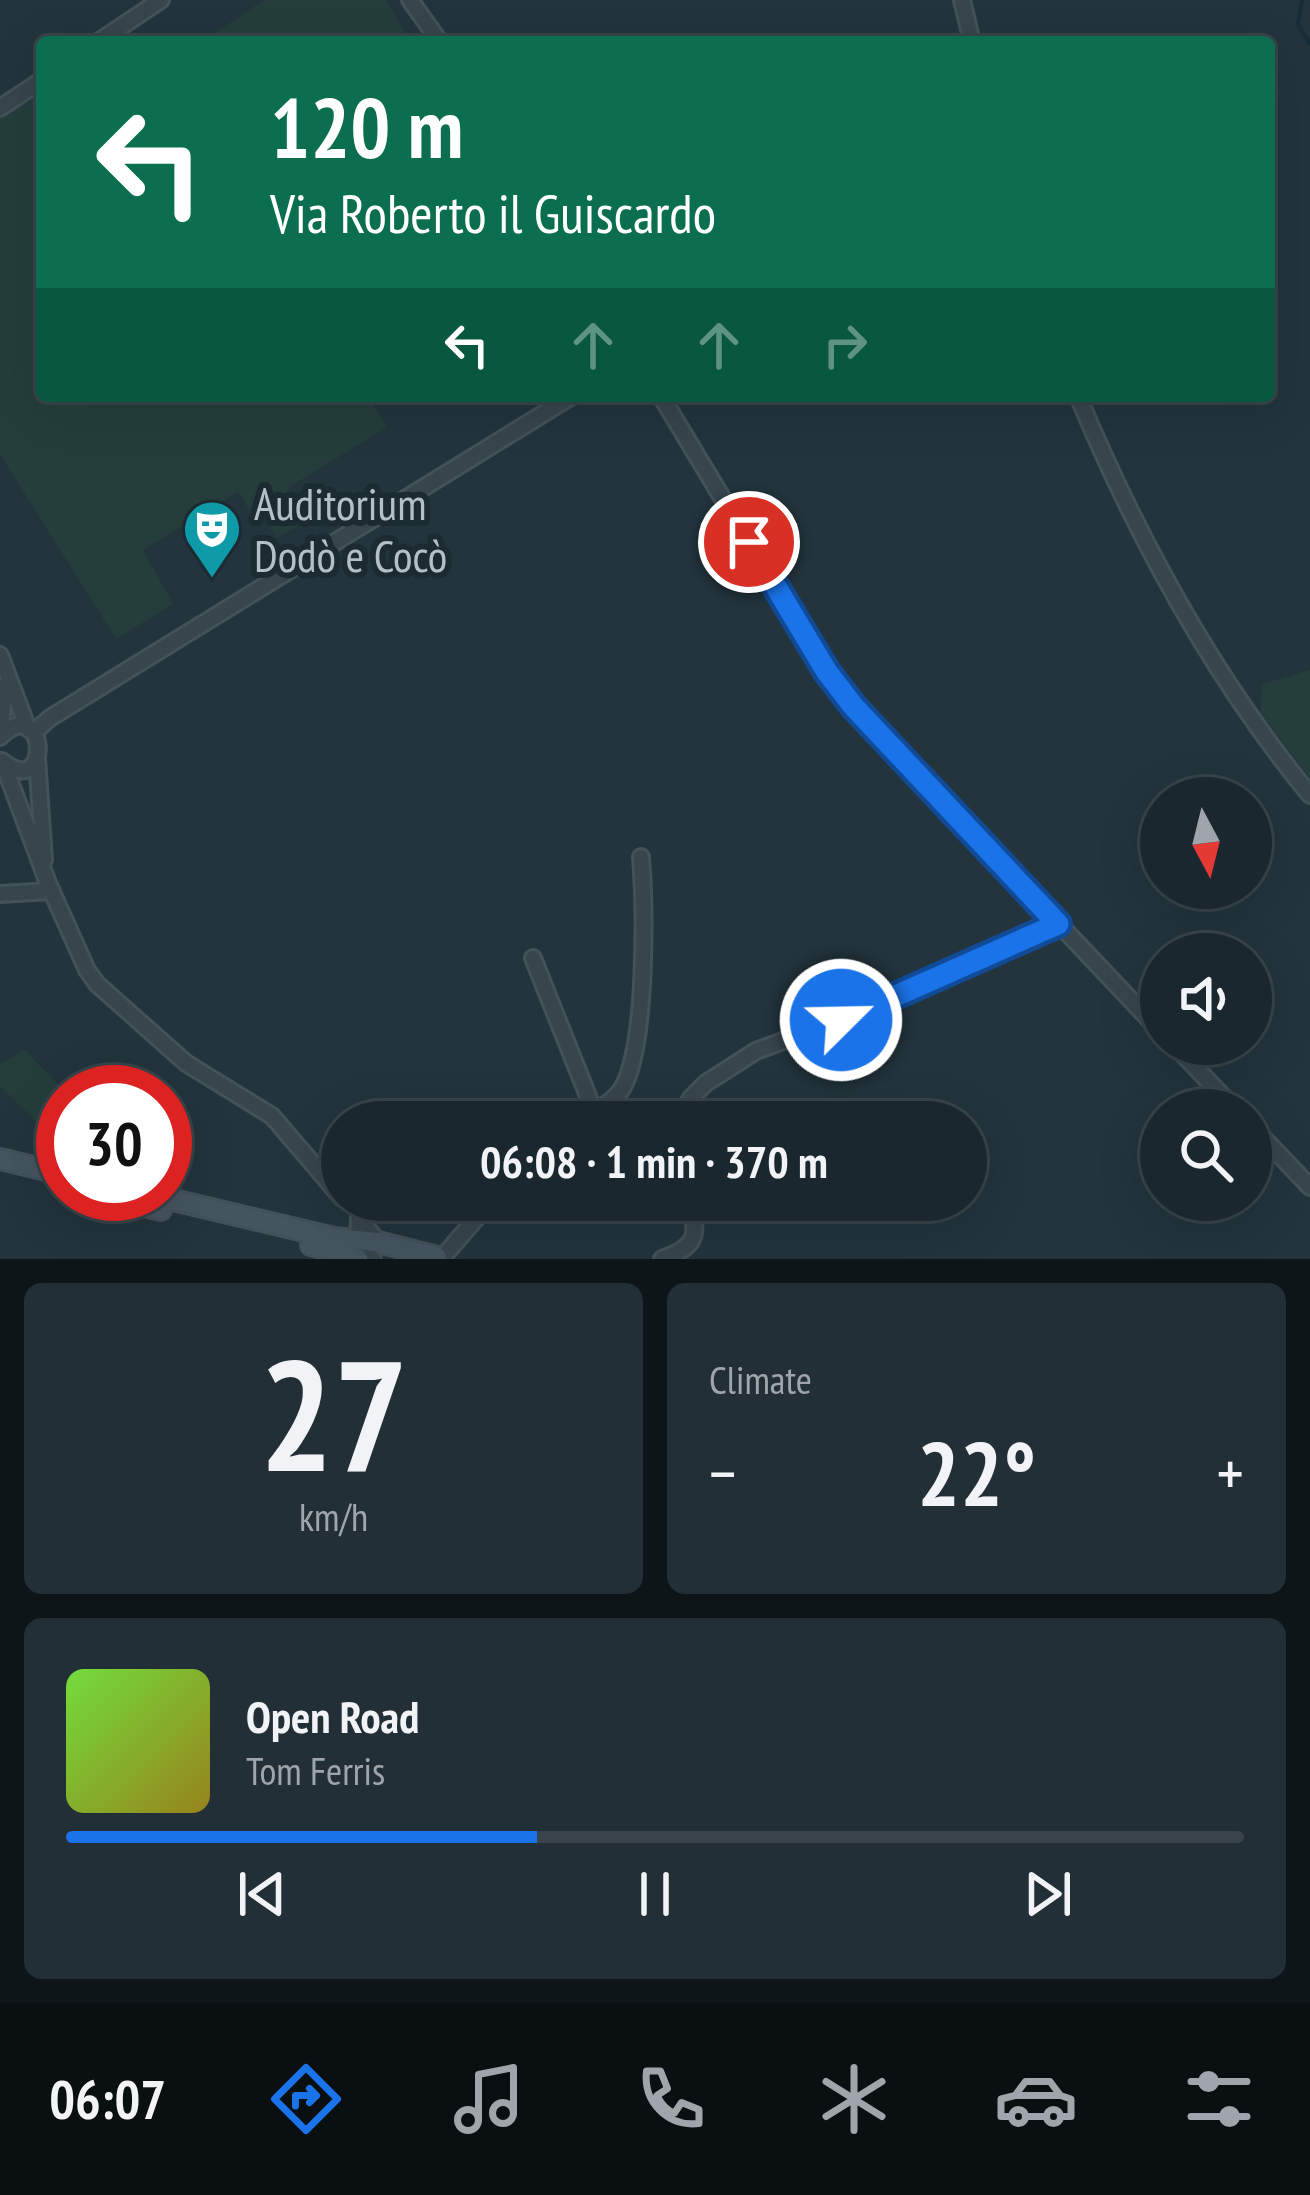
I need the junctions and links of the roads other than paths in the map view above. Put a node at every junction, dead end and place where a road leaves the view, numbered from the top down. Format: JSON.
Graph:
{"nodes":[{"id":1,"x":160,"y":0,"type":"edge"},
{"id":2,"x":410,"y":0,"type":"edge"},
{"id":3,"x":962,"y":0,"type":"edge"},
{"id":4,"x":107,"y":36,"type":"edge"},
{"id":5,"x":436,"y":36,"type":"edge"},
{"id":6,"x":970,"y":36,"type":"edge"},
{"id":7,"x":36,"y":84,"type":"edge"},
{"id":8,"x":0,"y":108,"type":"edge"},
{"id":9,"x":562,"y":402,"type":"edge"},
{"id":10,"x":665,"y":402,"type":"edge"},
{"id":11,"x":1081,"y":402,"type":"edge"},
{"id":12,"x":2,"y":662,"type":"edge"},
{"id":13,"x":31,"y":730,"type":"junction"},
{"id":14,"x":0,"y":736,"type":"edge"},
{"id":15,"x":37,"y":758,"type":"junction"},
{"id":16,"x":2,"y":761,"type":"edge"},
{"id":17,"x":1310,"y":795,"type":"edge"},
{"id":18,"x":641,"y":856,"type":"dead end"},
{"id":19,"x":50,"y":887,"type":"junction"},
{"id":20,"x":0,"y":894,"type":"edge"},
{"id":21,"x":1058,"y":924,"type":"junction"},
{"id":22,"x":533,"y":958,"type":"dead end"},
{"id":23,"x":1140,"y":1010,"type":"edge"},
{"id":24,"x":1193,"y":1065,"type":"edge"},
{"id":25,"x":1216,"y":1089,"type":"edge"},
{"id":26,"x":591,"y":1101,"type":"edge"},
{"id":27,"x":607,"y":1101,"type":"edge"},
{"id":28,"x":689,"y":1101,"type":"edge"},
{"id":29,"x":1272,"y":1147,"type":"edge"},
{"id":30,"x":0,"y":1159,"type":"edge"},
{"id":31,"x":36,"y":1168,"type":"edge"},
{"id":32,"x":0,"y":1171,"type":"edge"},
{"id":33,"x":321,"y":1173,"type":"edge"},
{"id":34,"x":36,"y":1180,"type":"edge"},
{"id":35,"x":1310,"y":1187,"type":"edge"},
{"id":36,"x":192,"y":1205,"type":"edge"},
{"id":37,"x":192,"y":1214,"type":"edge"},
{"id":38,"x":359,"y":1221,"type":"edge"},
{"id":39,"x":474,"y":1221,"type":"edge"},
{"id":40,"x":695,"y":1221,"type":"edge"},
{"id":41,"x":367,"y":1250,"type":"edge"},
{"id":42,"x":441,"y":1258,"type":"edge"},
{"id":43,"x":415,"y":1259,"type":"edge"},
{"id":44,"x":662,"y":1259,"type":"edge"}],
"edges":[{"from":1,"to":4,"type":"street"},
{"from":2,"to":5,"type":"street"},
{"from":3,"to":6,"type":"street"},
{"from":7,"to":8,"type":"street"},
{"from":9,"to":13,"type":"street"},
{"from":10,"to":21,"type":"street"},
{"from":11,"to":17,"type":"street"},
{"from":12,"to":13,"type":"street"},
{"from":12,"to":14,"type":"street"},
{"from":13,"to":14,"type":"street"},
{"from":13,"to":15,"type":"street"},
{"from":15,"to":16,"type":"street"},
{"from":15,"to":19,"type":"street"},
{"from":16,"to":19,"type":"street"},
{"from":18,"to":27,"type":"street"},
{"from":19,"to":20,"type":"street"},
{"from":19,"to":33,"type":"street"},
{"from":21,"to":23,"type":"street"},
{"from":21,"to":28,"type":"street"},
{"from":22,"to":26,"type":"street"},
{"from":24,"to":25,"type":"street"},
{"from":29,"to":35,"type":"street"},
{"from":30,"to":31,"type":"street"},
{"from":32,"to":34,"type":"street"},
{"from":36,"to":41,"type":"street"},
{"from":37,"to":41,"type":"street"},
{"from":38,"to":41,"type":"street"},
{"from":39,"to":42,"type":"street"},
{"from":40,"to":44,"type":"street"},
{"from":41,"to":42,"type":"street"},
{"from":42,"to":43,"type":"street"}]}
